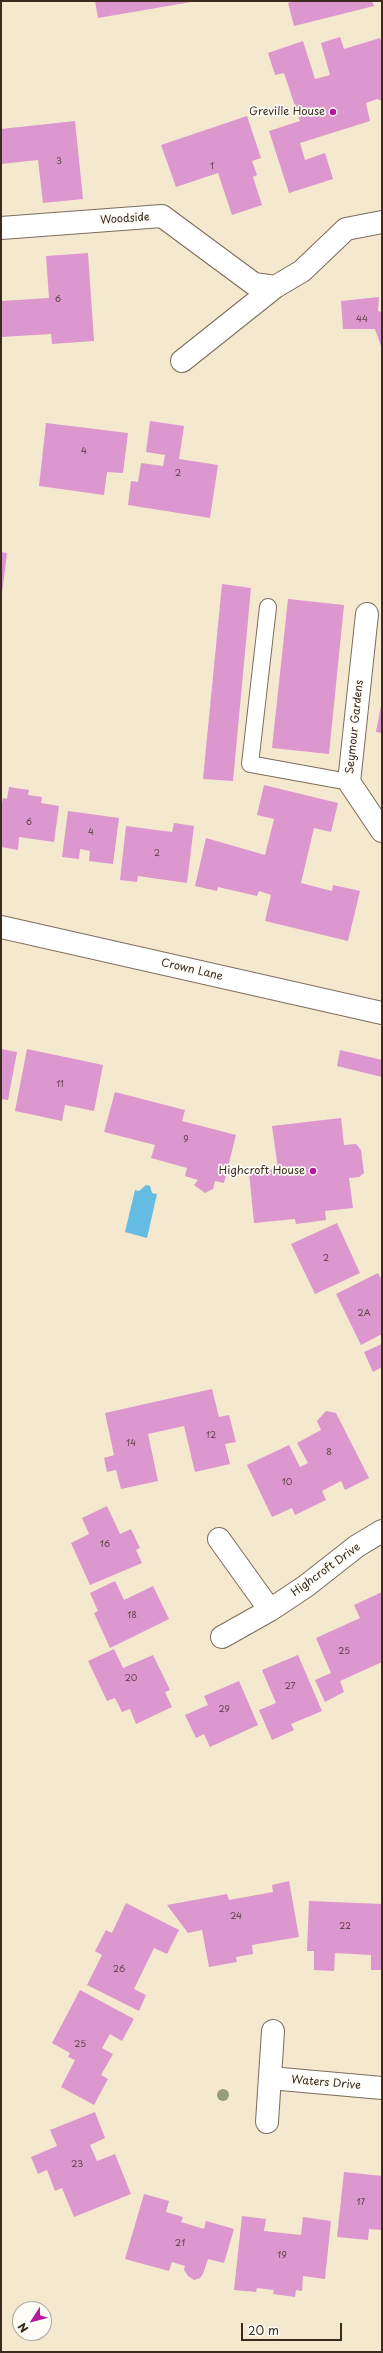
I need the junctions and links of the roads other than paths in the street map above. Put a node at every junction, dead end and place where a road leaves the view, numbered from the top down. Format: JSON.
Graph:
{"nodes":[{"id":1,"x":382,"y":222,"type":"edge"},
{"id":2,"x":1,"y":228,"type":"edge"},
{"id":3,"x":275,"y":288,"type":"junction"},
{"id":4,"x":182,"y":361,"type":"dead end"},
{"id":5,"x":268,"y":607,"type":"dead end"},
{"id":6,"x":367,"y":614,"type":"dead end"},
{"id":7,"x":349,"y":782,"type":"junction"},
{"id":8,"x":382,"y":831,"type":"edge"},
{"id":9,"x":1,"y":927,"type":"edge"},
{"id":10,"x":382,"y":1012,"type":"edge"},
{"id":11,"x":382,"y":1531,"type":"edge"},
{"id":12,"x":219,"y":1539,"type":"dead end"},
{"id":13,"x":270,"y":1610,"type":"junction"},
{"id":14,"x":222,"y":1637,"type":"dead end"},
{"id":15,"x":273,"y":2031,"type":"dead end"},
{"id":16,"x":270,"y":2078,"type":"junction"},
{"id":17,"x":382,"y":2088,"type":"edge"},
{"id":18,"x":267,"y":2122,"type":"dead end"}],
"edges":[{"from":1,"to":3,"type":"street"},
{"from":2,"to":3,"type":"street","name":"Woodside"},
{"from":3,"to":4,"type":"street"},
{"from":5,"to":7,"type":"lane"},
{"from":6,"to":7,"type":"street","name":"Seymour Gardens"},
{"from":7,"to":8,"type":"street","name":"Seymour Gardens"},
{"from":9,"to":10,"type":"street","name":"Crown Lane"},
{"from":11,"to":13,"type":"street","name":"Highcroft Drive"},
{"from":12,"to":13,"type":"street"},
{"from":13,"to":14,"type":"street","name":"Highcroft Drive"},
{"from":15,"to":16,"type":"street"},
{"from":16,"to":17,"type":"street","name":"Waters Drive"},
{"from":16,"to":18,"type":"street"}]}
